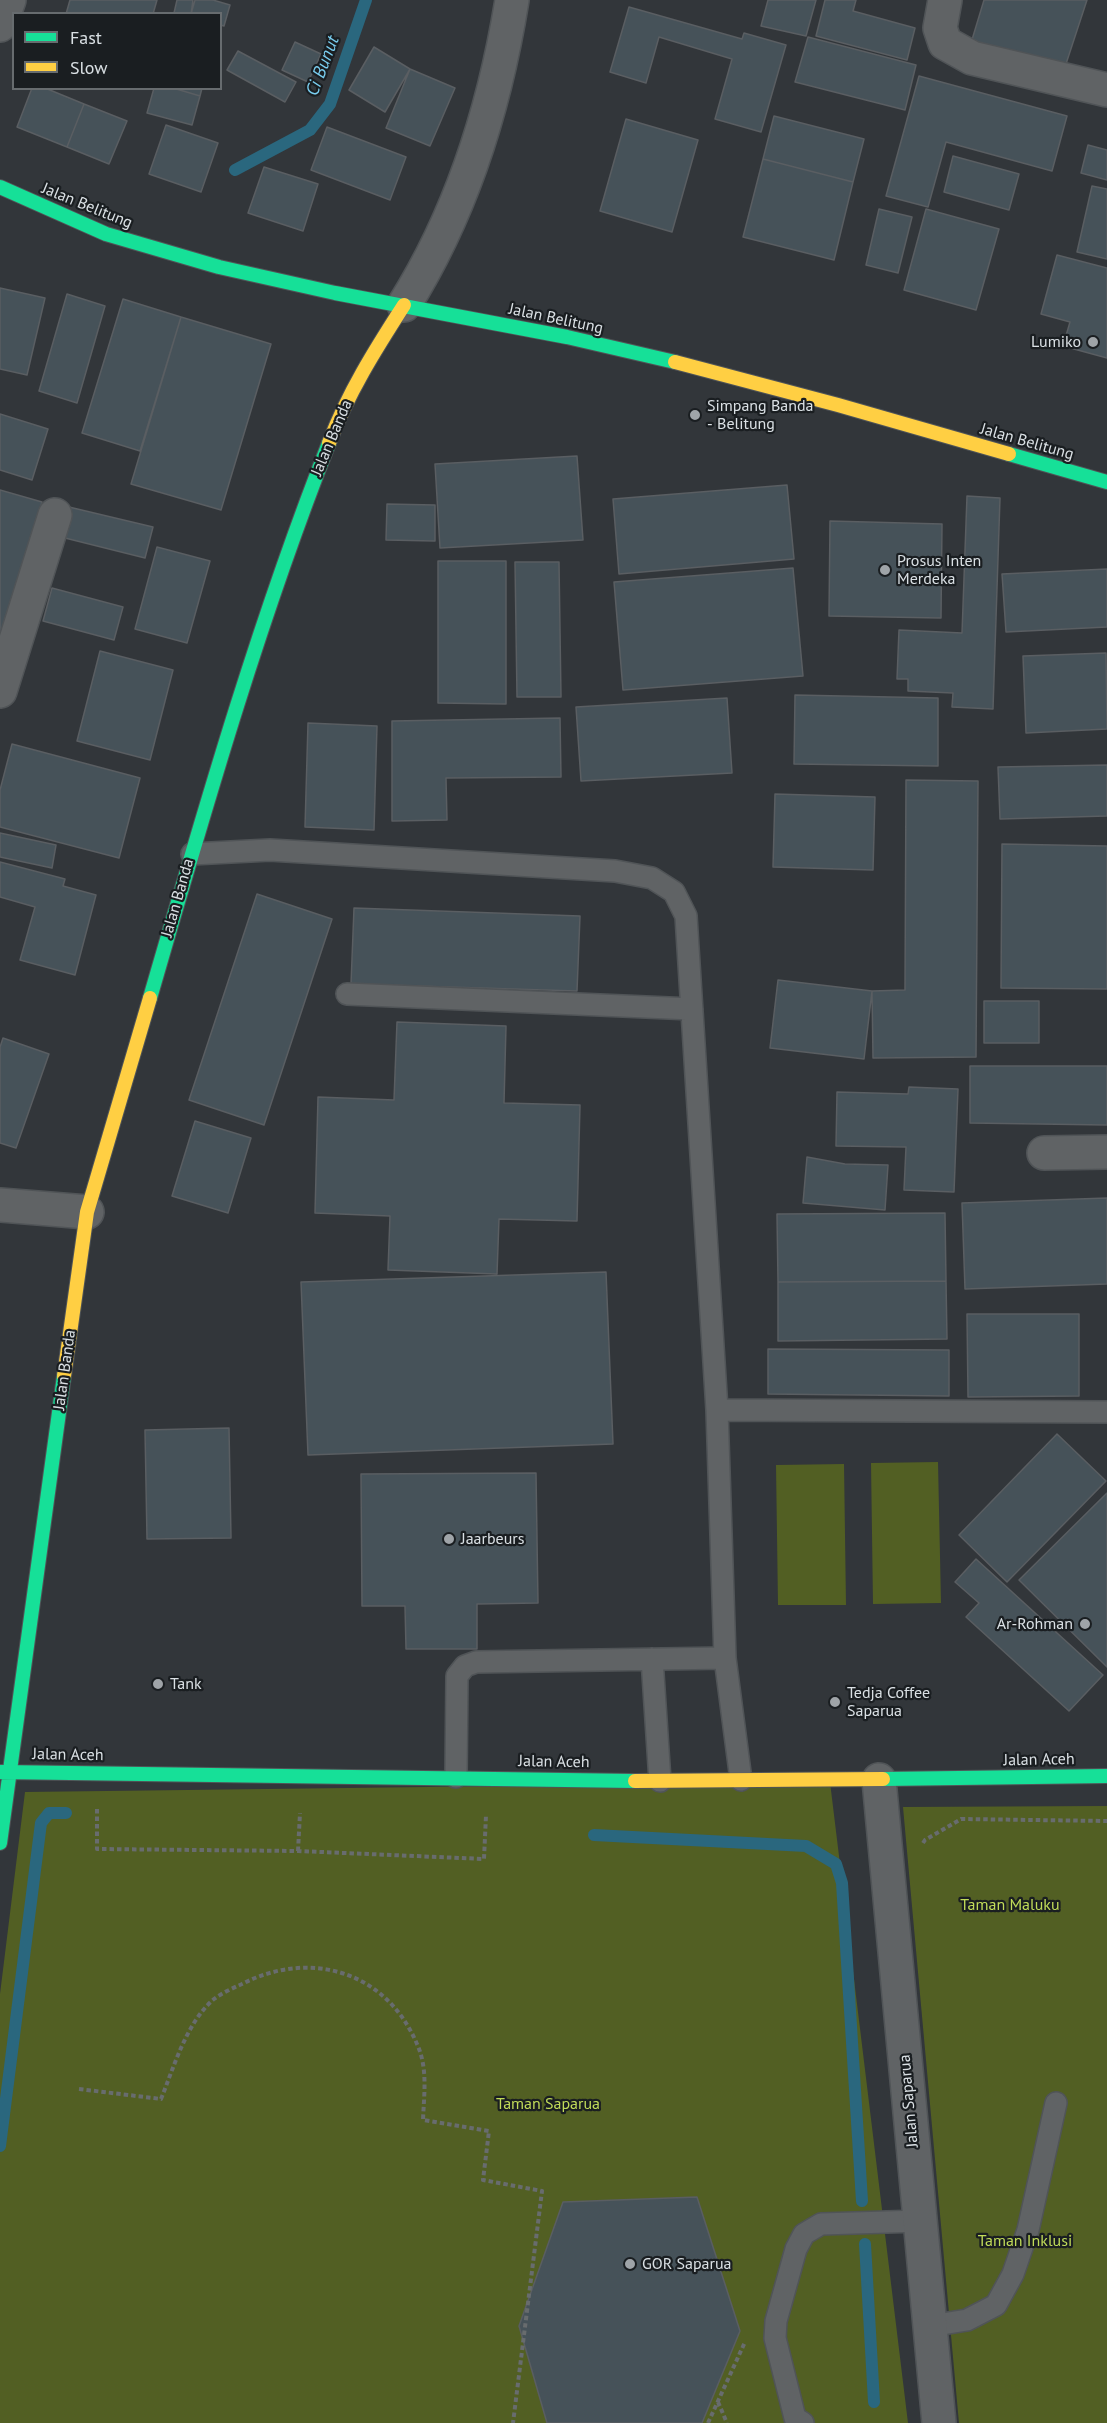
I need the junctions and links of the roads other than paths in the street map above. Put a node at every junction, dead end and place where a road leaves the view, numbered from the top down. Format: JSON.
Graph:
{"nodes":[{"id":1,"x":7,"y":0,"type":"edge"},
{"id":2,"x":512,"y":0,"type":"edge"},
{"id":3,"x":945,"y":0,"type":"edge"},
{"id":4,"x":0,"y":6,"type":"edge"},
{"id":5,"x":0,"y":26,"type":"edge"},
{"id":6,"x":1107,"y":90,"type":"edge"},
{"id":7,"x":0,"y":187,"type":"edge"},
{"id":8,"x":404,"y":305,"type":"junction"},
{"id":9,"x":1107,"y":482,"type":"edge"},
{"id":10,"x":55,"y":515,"type":"dead end"},
{"id":11,"x":0,"y":691,"type":"edge"},
{"id":12,"x":192,"y":854,"type":"junction"},
{"id":13,"x":347,"y":994,"type":"dead end"},
{"id":14,"x":692,"y":1009,"type":"junction"},
{"id":15,"x":1107,"y":1152,"type":"edge"},
{"id":16,"x":1044,"y":1153,"type":"dead end"},
{"id":17,"x":0,"y":1205,"type":"edge"},
{"id":18,"x":87,"y":1212,"type":"junction"},
{"id":19,"x":717,"y":1410,"type":"junction"},
{"id":20,"x":1107,"y":1412,"type":"edge"},
{"id":21,"x":725,"y":1658,"type":"junction"},
{"id":22,"x":652,"y":1659,"type":"junction"},
{"id":23,"x":4,"y":1772,"type":"edge"},
{"id":24,"x":1107,"y":1776,"type":"edge"},
{"id":25,"x":456,"y":1777,"type":"junction"},
{"id":26,"x":660,"y":1780,"type":"junction"},
{"id":27,"x":741,"y":1780,"type":"junction"},
{"id":28,"x":879,"y":1780,"type":"junction"},
{"id":29,"x":0,"y":1843,"type":"edge"},
{"id":30,"x":1056,"y":2103,"type":"dead end"},
{"id":31,"x":920,"y":2220,"type":"junction"},
{"id":32,"x":930,"y":2326,"type":"junction"},
{"id":33,"x":803,"y":2423,"type":"edge"},
{"id":34,"x":939,"y":2423,"type":"edge"}],
"edges":[{"from":1,"to":4,"type":"street"},
{"from":1,"to":5,"type":"street"},
{"from":2,"to":8,"type":"street","name":"Jalan Banda"},
{"from":3,"to":6,"type":"street"},
{"from":7,"to":8,"type":"street","name":"Jalan Belitung"},
{"from":8,"to":9,"type":"street","name":"Jalan Belitung"},
{"from":8,"to":12,"type":"street","name":"Jalan Banda"},
{"from":10,"to":11,"type":"street"},
{"from":12,"to":14,"type":"lane"},
{"from":12,"to":18,"type":"street","name":"Jalan Banda"},
{"from":13,"to":14,"type":"lane"},
{"from":14,"to":19,"type":"lane"},
{"from":15,"to":16,"type":"street"},
{"from":17,"to":18,"type":"street"},
{"from":18,"to":23,"type":"street","name":"Jalan Banda"},
{"from":19,"to":20,"type":"lane"},
{"from":19,"to":21,"type":"lane"},
{"from":21,"to":22,"type":"lane"},
{"from":21,"to":27,"type":"lane"},
{"from":22,"to":25,"type":"lane"},
{"from":22,"to":26,"type":"lane"},
{"from":23,"to":25,"type":"street","name":"Jalan Aceh"},
{"from":23,"to":29,"type":"street","name":"Jalan Banda"},
{"from":24,"to":28,"type":"street","name":"Jalan Aceh"},
{"from":25,"to":26,"type":"street","name":"Jalan Aceh"},
{"from":26,"to":27,"type":"street","name":"Jalan Aceh"},
{"from":27,"to":28,"type":"street","name":"Jalan Aceh"},
{"from":28,"to":31,"type":"street","name":"Jalan Saparua"},
{"from":30,"to":32,"type":"lane"},
{"from":31,"to":32,"type":"street","name":"Jalan Saparua"},
{"from":31,"to":33,"type":"lane"},
{"from":32,"to":34,"type":"street","name":"Jalan Saparua"}]}
